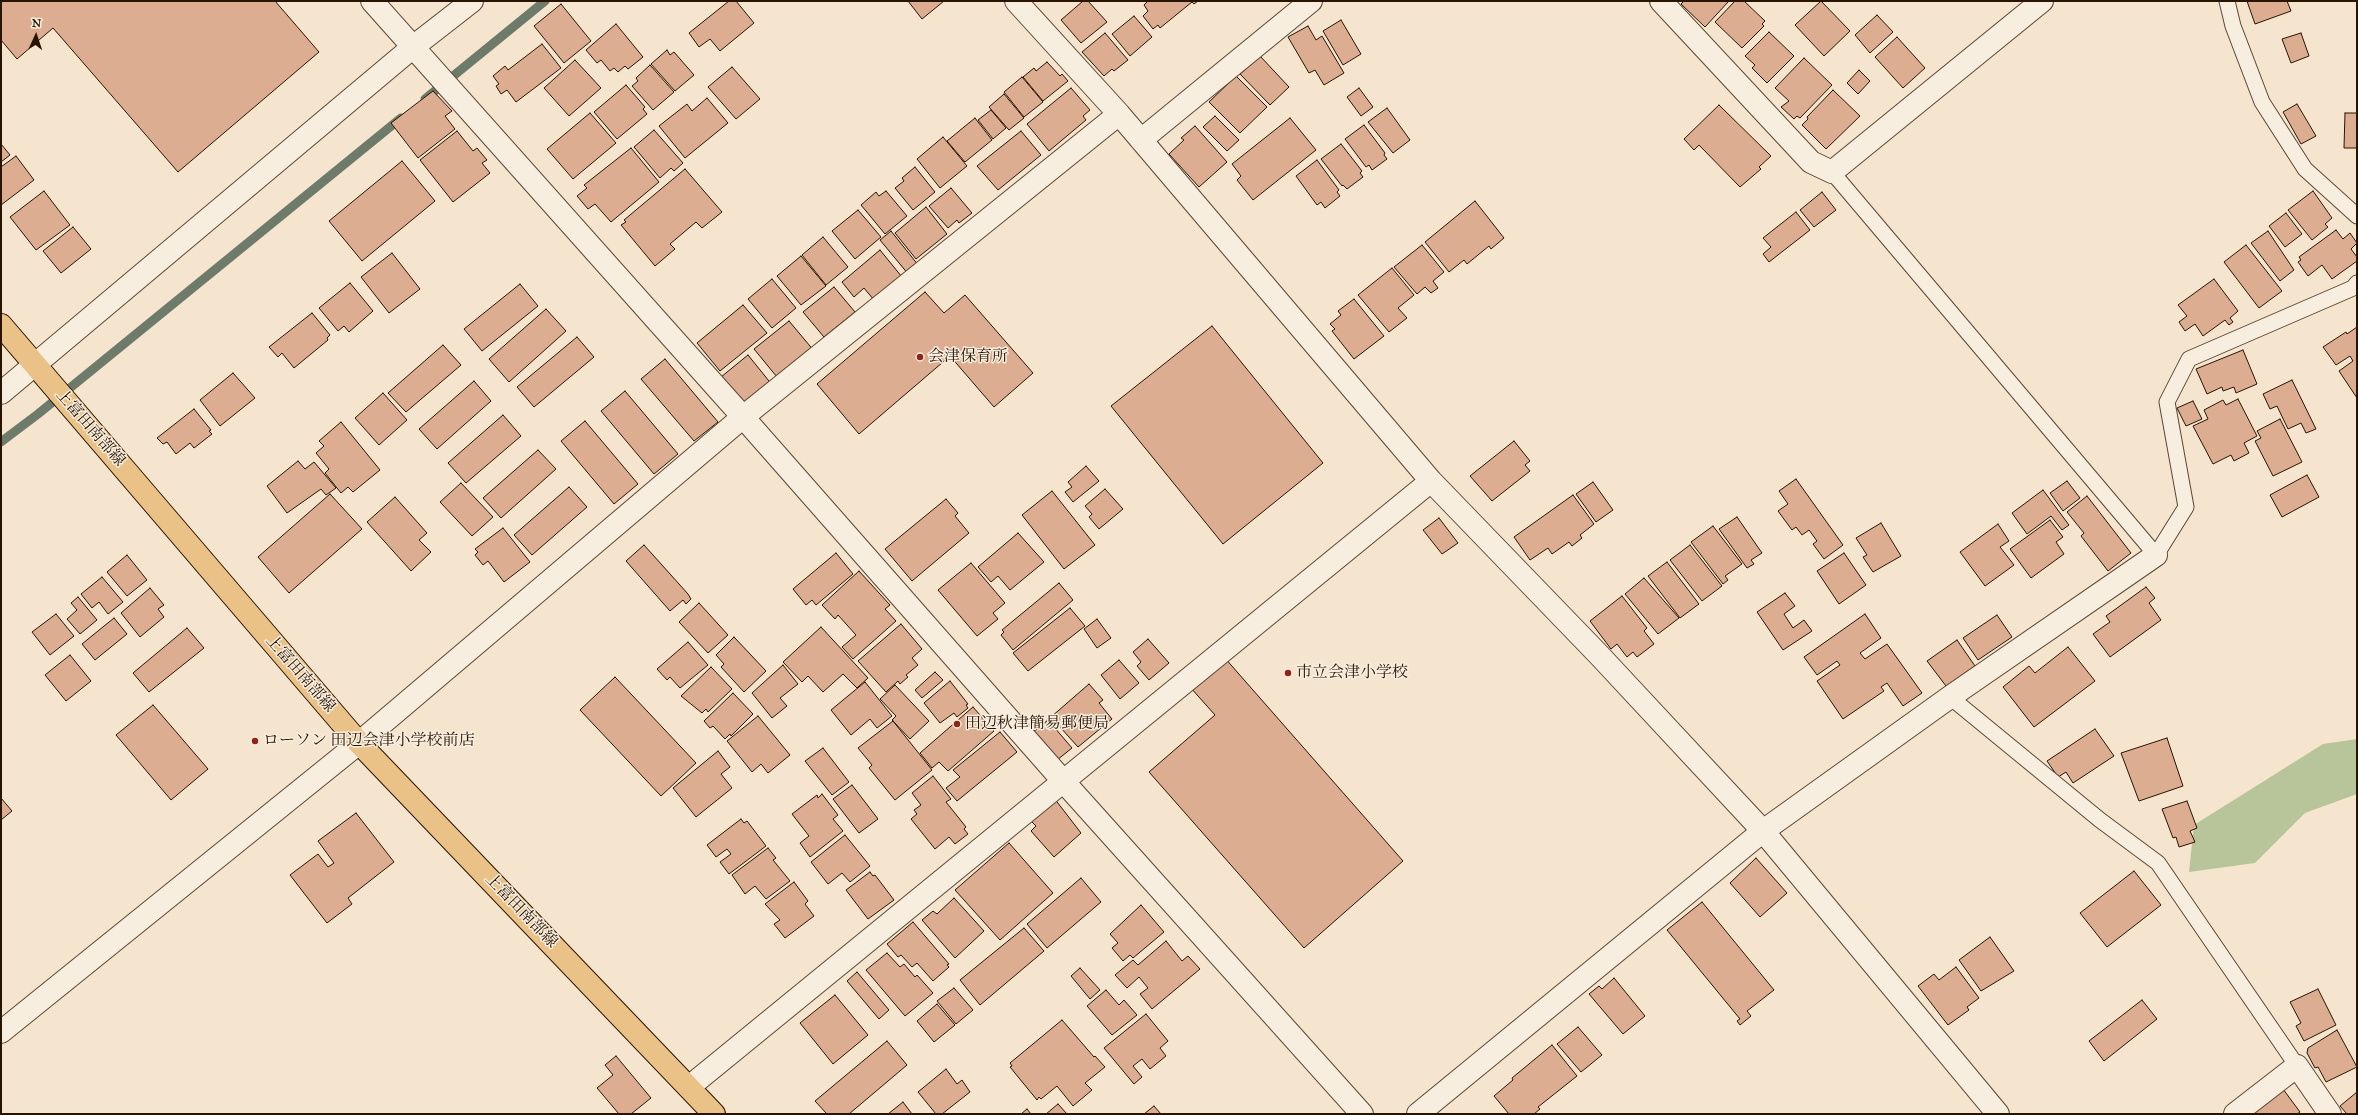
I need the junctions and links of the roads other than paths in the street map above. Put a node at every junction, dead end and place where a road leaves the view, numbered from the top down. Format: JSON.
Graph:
{"nodes":[{"id":1,"x":372,"y":1,"type":"edge"},
{"id":2,"x":472,"y":1,"type":"edge"},
{"id":3,"x":1016,"y":1,"type":"edge"},
{"id":4,"x":1312,"y":1,"type":"edge"},
{"id":5,"x":1661,"y":1,"type":"edge"},
{"id":6,"x":2042,"y":1,"type":"edge"},
{"id":7,"x":2226,"y":1,"type":"edge"},
{"id":8,"x":413,"y":47,"type":"junction"},
{"id":9,"x":1119,"y":114,"type":"junction"},
{"id":10,"x":1141,"y":140,"type":"junction"},
{"id":11,"x":1832,"y":172,"type":"junction"},
{"id":12,"x":2357,"y":216,"type":"edge"},
{"id":13,"x":2357,"y":283,"type":"edge"},
{"id":14,"x":1,"y":324,"type":"edge"},
{"id":15,"x":35,"y":364,"type":"junction"},
{"id":16,"x":1,"y":393,"type":"edge"},
{"id":17,"x":744,"y":416,"type":"junction"},
{"id":18,"x":1431,"y":481,"type":"junction"},
{"id":19,"x":2156,"y":555,"type":"junction"},
{"id":20,"x":1950,"y":697,"type":"junction"},
{"id":21,"x":359,"y":743,"type":"junction"},
{"id":22,"x":1064,"y":782,"type":"junction"},
{"id":23,"x":1763,"y":830,"type":"junction"},
{"id":24,"x":1,"y":1032,"type":"edge"},
{"id":25,"x":2297,"y":1066,"type":"junction"},
{"id":26,"x":689,"y":1087,"type":"junction"},
{"id":27,"x":714,"y":1114,"type":"edge"},
{"id":28,"x":1362,"y":1114,"type":"edge"},
{"id":29,"x":1418,"y":1114,"type":"edge"},
{"id":30,"x":1998,"y":1114,"type":"edge"},
{"id":31,"x":2235,"y":1114,"type":"edge"},
{"id":32,"x":2330,"y":1114,"type":"edge"}],
"edges":[{"from":1,"to":8,"type":"street"},
{"from":2,"to":8,"type":"street"},
{"from":3,"to":9,"type":"street"},
{"from":4,"to":10,"type":"street"},
{"from":5,"to":11,"type":"street"},
{"from":6,"to":11,"type":"street"},
{"from":7,"to":12,"type":"lane"},
{"from":8,"to":15,"type":"street"},
{"from":8,"to":17,"type":"street"},
{"from":9,"to":10,"type":"street"},
{"from":9,"to":17,"type":"street"},
{"from":10,"to":18,"type":"street"},
{"from":11,"to":19,"type":"lane"},
{"from":13,"to":19,"type":"lane"},
{"from":14,"to":15,"type":"main road","name":"上富田南部線"},
{"from":15,"to":16,"type":"street"},
{"from":15,"to":21,"type":"main road","name":"上富田南部線"},
{"from":17,"to":21,"type":"street"},
{"from":17,"to":22,"type":"street"},
{"from":18,"to":22,"type":"street"},
{"from":18,"to":23,"type":"street"},
{"from":19,"to":20,"type":"street"},
{"from":20,"to":23,"type":"street"},
{"from":20,"to":25,"type":"lane"},
{"from":21,"to":24,"type":"street"},
{"from":21,"to":26,"type":"main road","name":"上富田南部線"},
{"from":22,"to":26,"type":"street"},
{"from":22,"to":28,"type":"street"},
{"from":23,"to":29,"type":"street"},
{"from":23,"to":30,"type":"street"},
{"from":25,"to":31,"type":"street"},
{"from":25,"to":32,"type":"street"},
{"from":26,"to":27,"type":"main road","name":"上富田南部線"}]}
